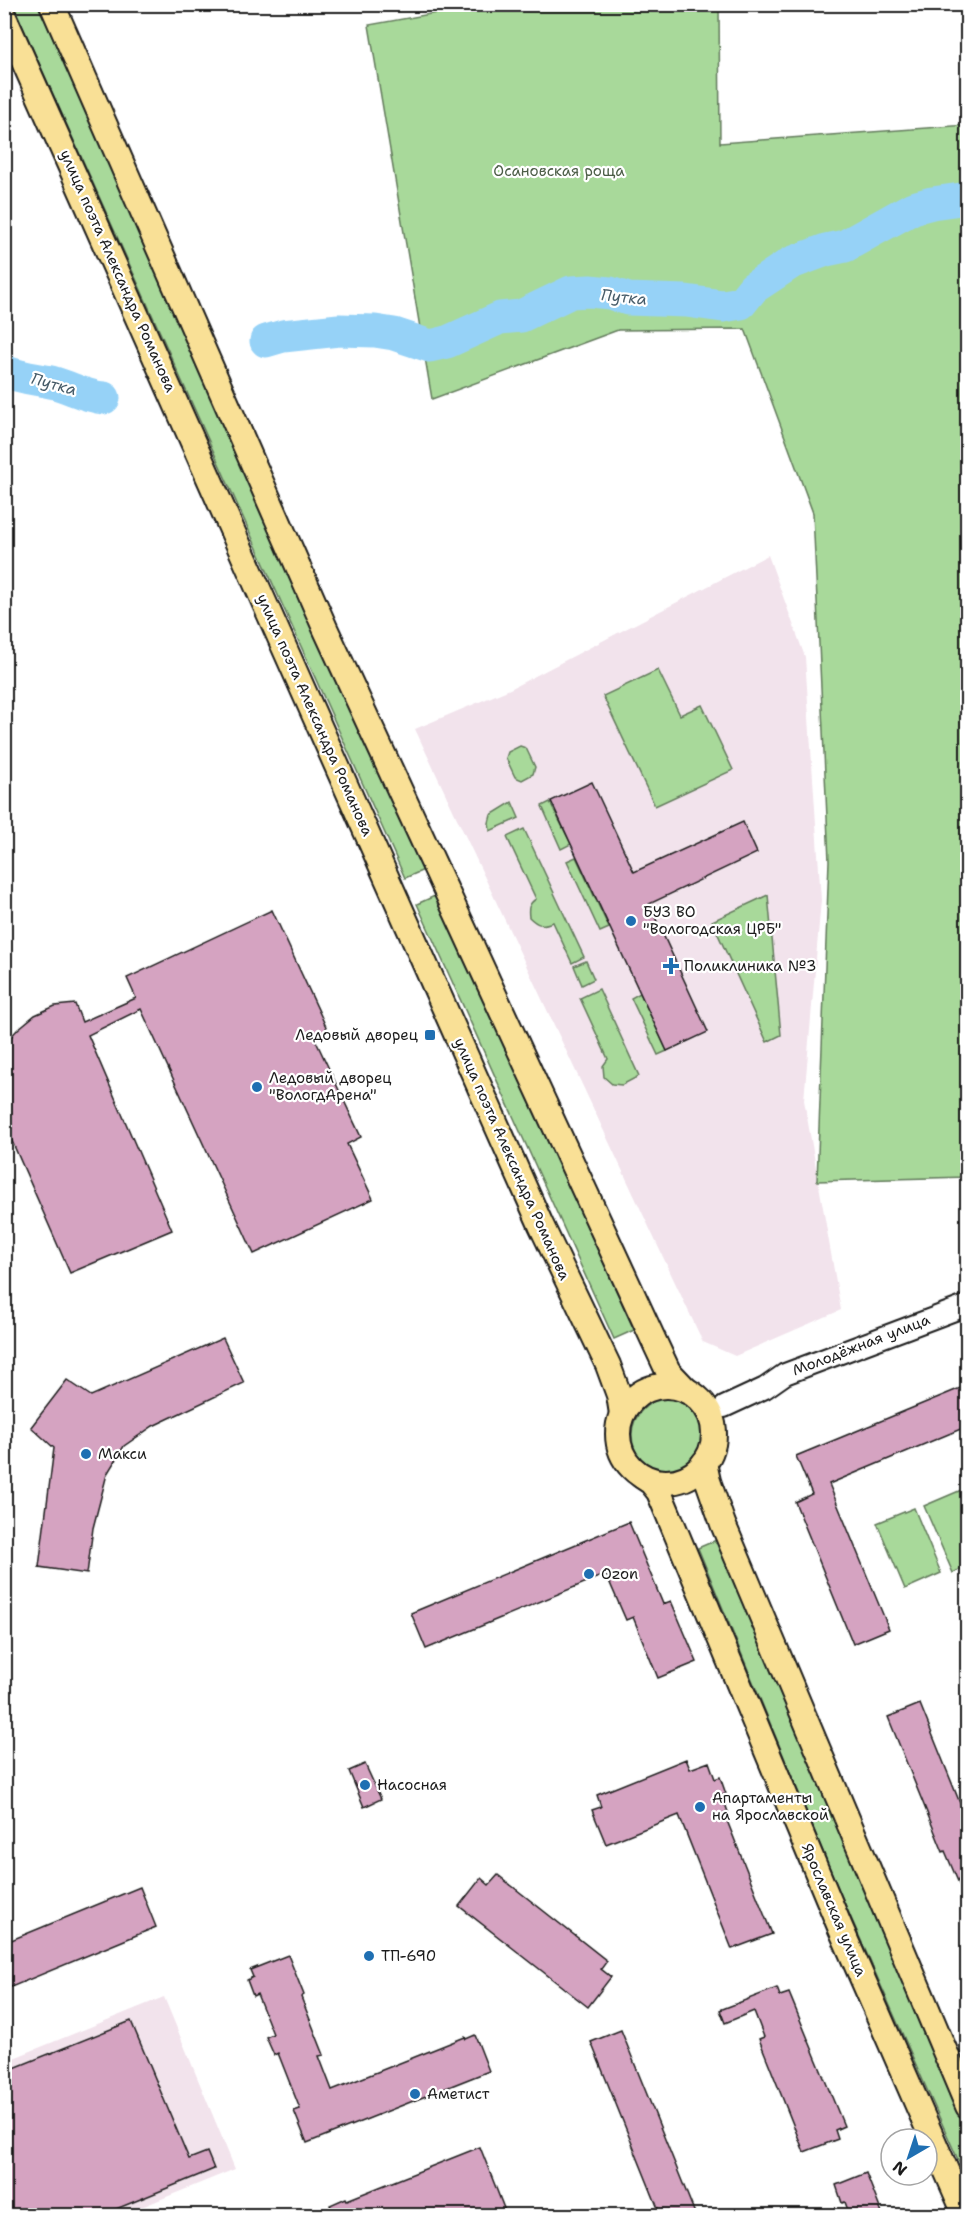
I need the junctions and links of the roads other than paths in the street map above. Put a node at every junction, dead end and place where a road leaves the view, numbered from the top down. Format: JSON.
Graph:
{"nodes":[{"id":1,"x":52,"y":4,"type":"edge"},
{"id":2,"x":4,"y":17,"type":"edge"},
{"id":3,"x":968,"y":1305,"type":"edge"},
{"id":4,"x":687,"y":1391,"type":"junction"},
{"id":5,"x":724,"y":1407,"type":"dead end"},
{"id":6,"x":622,"y":1414,"type":"junction"},
{"id":7,"x":704,"y":1463,"type":"junction"},
{"id":8,"x":642,"y":1476,"type":"junction"},
{"id":9,"x":968,"y":2106,"type":"edge"},
{"id":10,"x":966,"y":2216,"type":"edge"}],
"edges":[{"from":1,"to":4,"type":"main road"},
{"from":2,"to":6,"type":"main road","name":"улица поэта Александра Романова"},
{"from":3,"to":5,"type":"street","name":"Молодёжная улица"},
{"from":4,"to":6,"type":"main road"},
{"from":4,"to":7,"type":"main road"},
{"from":6,"to":8,"type":"main road"},
{"from":7,"to":8,"type":"main road"},
{"from":7,"to":9,"type":"main road"},
{"from":8,"to":10,"type":"main road","name":"Ярославская улица"}]}
